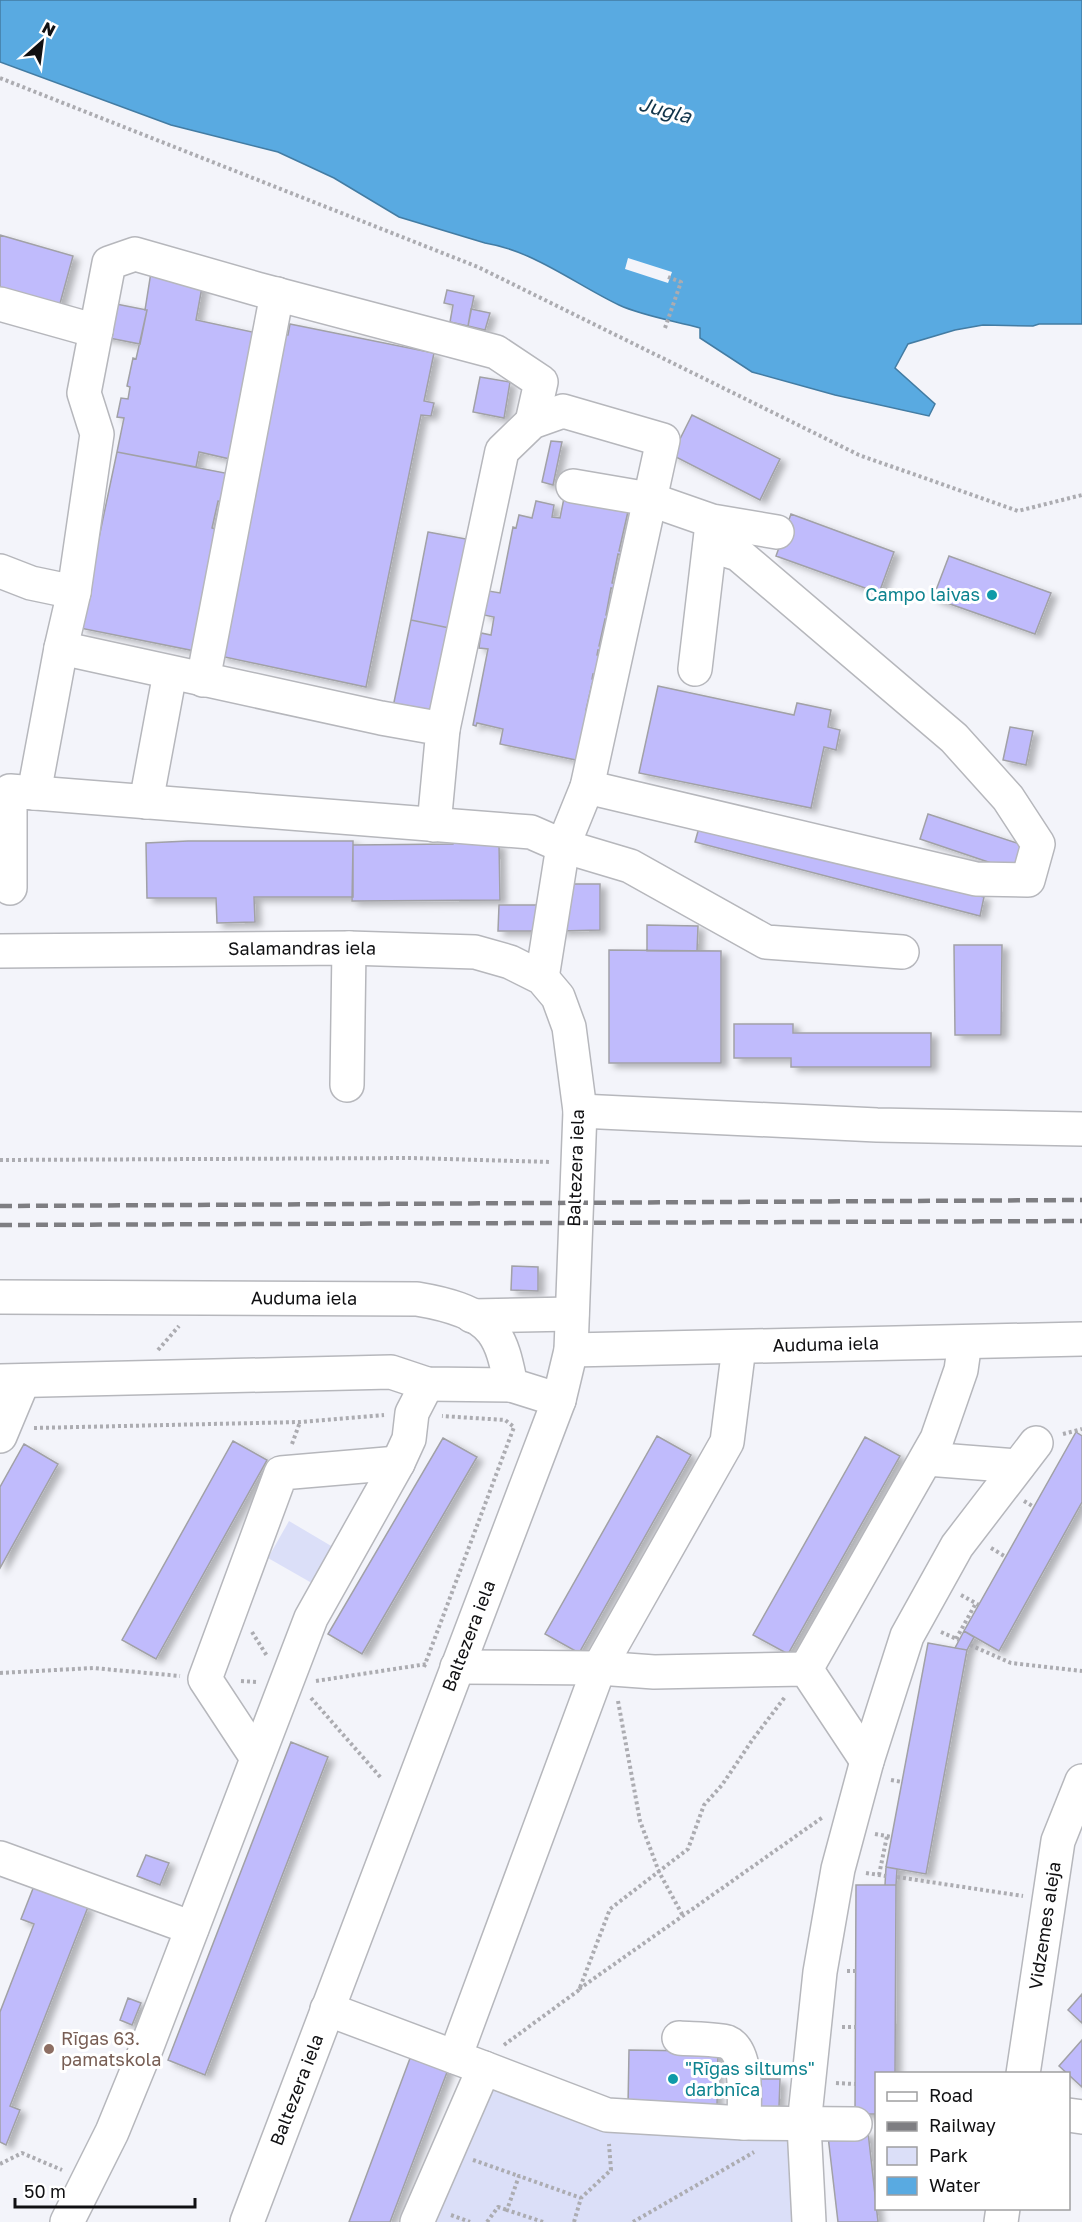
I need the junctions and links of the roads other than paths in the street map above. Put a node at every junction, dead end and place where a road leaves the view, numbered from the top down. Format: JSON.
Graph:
{"nodes":[{"id":1,"x":277,"y":294,"type":"junction"},
{"id":2,"x":0,"y":304,"type":"edge"},
{"id":3,"x":96,"y":331,"type":"junction"},
{"id":4,"x":531,"y":422,"type":"junction"},
{"id":5,"x":573,"y":486,"type":"dead end"},
{"id":6,"x":649,"y":499,"type":"junction"},
{"id":7,"x":777,"y":532,"type":"dead end"},
{"id":8,"x":711,"y":533,"type":"junction"},
{"id":9,"x":0,"y":571,"type":"edge"},
{"id":10,"x":74,"y":592,"type":"junction"},
{"id":11,"x":61,"y":648,"type":"junction"},
{"id":12,"x":695,"y":669,"type":"dead end"},
{"id":13,"x":170,"y":673,"type":"junction"},
{"id":14,"x":203,"y":680,"type":"junction"},
{"id":15,"x":443,"y":729,"type":"junction"},
{"id":16,"x":587,"y":786,"type":"junction"},
{"id":17,"x":34,"y":793,"type":"junction"},
{"id":18,"x":146,"y":802,"type":"junction"},
{"id":19,"x":434,"y":825,"type":"junction"},
{"id":20,"x":562,"y":846,"type":"junction"},
{"id":21,"x":10,"y":888,"type":"dead end"},
{"id":22,"x":349,"y":948,"type":"junction"},
{"id":23,"x":0,"y":951,"type":"edge"},
{"id":24,"x":902,"y":952,"type":"dead end"},
{"id":25,"x":542,"y":978,"type":"junction"},
{"id":26,"x":569,"y":1027,"type":"joint"},
{"id":27,"x":347,"y":1085,"type":"dead end"},
{"id":28,"x":580,"y":1111,"type":"junction"},
{"id":29,"x":1082,"y":1129,"type":"edge"},
{"id":30,"x":0,"y":1298,"type":"edge"},
{"id":31,"x":572,"y":1314,"type":"junction"},
{"id":32,"x":472,"y":1316,"type":"junction"},
{"id":33,"x":1082,"y":1339,"type":"edge"},
{"id":34,"x":965,"y":1342,"type":"junction"},
{"id":35,"x":739,"y":1347,"type":"junction"},
{"id":36,"x":571,"y":1350,"type":"junction"},
{"id":37,"x":12,"y":1381,"type":"edge"},
{"id":38,"x":427,"y":1384,"type":"junction"},
{"id":39,"x":511,"y":1385,"type":"junction"},
{"id":40,"x":559,"y":1400,"type":"junction"},
{"id":41,"x":2,"y":1432,"type":"edge"},
{"id":42,"x":927,"y":1459,"type":"junction"},
{"id":43,"x":398,"y":1463,"type":"junction"},
{"id":44,"x":442,"y":1666,"type":"junction"},
{"id":45,"x":607,"y":1668,"type":"junction"},
{"id":46,"x":806,"y":1669,"type":"junction"},
{"id":47,"x":257,"y":1758,"type":"junction"},
{"id":48,"x":867,"y":1761,"type":"junction"},
{"id":49,"x":1082,"y":1781,"type":"edge"},
{"id":50,"x":1070,"y":1839,"type":"edge"},
{"id":51,"x":0,"y":1858,"type":"edge"},
{"id":52,"x":192,"y":1928,"type":"junction"},
{"id":53,"x":327,"y":2009,"type":"junction"},
{"id":54,"x":679,"y":2038,"type":"dead end"},
{"id":55,"x":470,"y":2062,"type":"junction"},
{"id":56,"x":1023,"y":2072,"type":"edge"},
{"id":57,"x":866,"y":2124,"type":"edge"},
{"id":58,"x":804,"y":2125,"type":"junction"},
{"id":59,"x":753,"y":2136,"type":"junction"},
{"id":60,"x":67,"y":2222,"type":"edge"},
{"id":61,"x":247,"y":2222,"type":"edge"},
{"id":62,"x":417,"y":2222,"type":"edge"},
{"id":63,"x":809,"y":2222,"type":"edge"}],
"edges":[{"from":1,"to":3,"type":"street"},
{"from":1,"to":4,"type":"street"},
{"from":1,"to":14,"type":"street"},
{"from":2,"to":3,"type":"street"},
{"from":3,"to":10,"type":"street"},
{"from":4,"to":6,"type":"street"},
{"from":4,"to":15,"type":"street"},
{"from":5,"to":6,"type":"street"},
{"from":6,"to":8,"type":"street"},
{"from":6,"to":16,"type":"street"},
{"from":7,"to":8,"type":"street"},
{"from":8,"to":12,"type":"street"},
{"from":8,"to":16,"type":"street"},
{"from":9,"to":10,"type":"street"},
{"from":10,"to":11,"type":"street"},
{"from":11,"to":13,"type":"street"},
{"from":11,"to":17,"type":"street"},
{"from":13,"to":14,"type":"street"},
{"from":13,"to":18,"type":"street"},
{"from":14,"to":15,"type":"street"},
{"from":15,"to":19,"type":"street"},
{"from":16,"to":20,"type":"street"},
{"from":17,"to":18,"type":"street"},
{"from":17,"to":21,"type":"street"},
{"from":18,"to":19,"type":"street"},
{"from":19,"to":20,"type":"street"},
{"from":20,"to":24,"type":"street"},
{"from":20,"to":25,"type":"street"},
{"from":22,"to":23,"type":"street","name":"Salamandras iela"},
{"from":22,"to":25,"type":"street","name":"Salamandras iela"},
{"from":22,"to":27,"type":"street"},
{"from":25,"to":26,"type":"street","name":"Salamandras iela"},
{"from":26,"to":28,"type":"street","name":"Baltezera iela"},
{"from":28,"to":29,"type":"street"},
{"from":28,"to":31,"type":"street","name":"Baltezera iela"},
{"from":30,"to":32,"type":"street","name":"Auduma iela"},
{"from":31,"to":32,"type":"street"},
{"from":31,"to":36,"type":"street","name":"Baltezera iela"},
{"from":32,"to":39,"type":"street","name":"Auduma iela"},
{"from":33,"to":34,"type":"street","name":"Auduma iela"},
{"from":34,"to":35,"type":"street","name":"Auduma iela"},
{"from":34,"to":42,"type":"street"},
{"from":35,"to":36,"type":"street","name":"Auduma iela"},
{"from":35,"to":45,"type":"street"},
{"from":36,"to":40,"type":"street","name":"Baltezera iela"},
{"from":37,"to":38,"type":"street"},
{"from":37,"to":41,"type":"street"},
{"from":38,"to":39,"type":"street"},
{"from":38,"to":43,"type":"street"},
{"from":39,"to":40,"type":"street"},
{"from":40,"to":44,"type":"street","name":"Baltezera iela"},
{"from":42,"to":46,"type":"street"},
{"from":42,"to":48,"type":"street"},
{"from":43,"to":47,"type":"street"},
{"from":43,"to":47,"type":"street"},
{"from":44,"to":45,"type":"street"},
{"from":44,"to":53,"type":"street","name":"Baltezera iela"},
{"from":45,"to":46,"type":"street"},
{"from":45,"to":55,"type":"street"},
{"from":46,"to":48,"type":"street"},
{"from":47,"to":52,"type":"street"},
{"from":48,"to":58,"type":"street"},
{"from":49,"to":50,"type":"street","name":"Vidzemes aleja"},
{"from":50,"to":56,"type":"street","name":"Vidzemes aleja"},
{"from":51,"to":52,"type":"street"},
{"from":52,"to":60,"type":"street"},
{"from":53,"to":55,"type":"street"},
{"from":53,"to":61,"type":"street","name":"Baltezera iela"},
{"from":54,"to":59,"type":"street"},
{"from":55,"to":59,"type":"street"},
{"from":55,"to":62,"type":"street"},
{"from":57,"to":58,"type":"street"},
{"from":58,"to":59,"type":"street"},
{"from":58,"to":63,"type":"street"}]}
